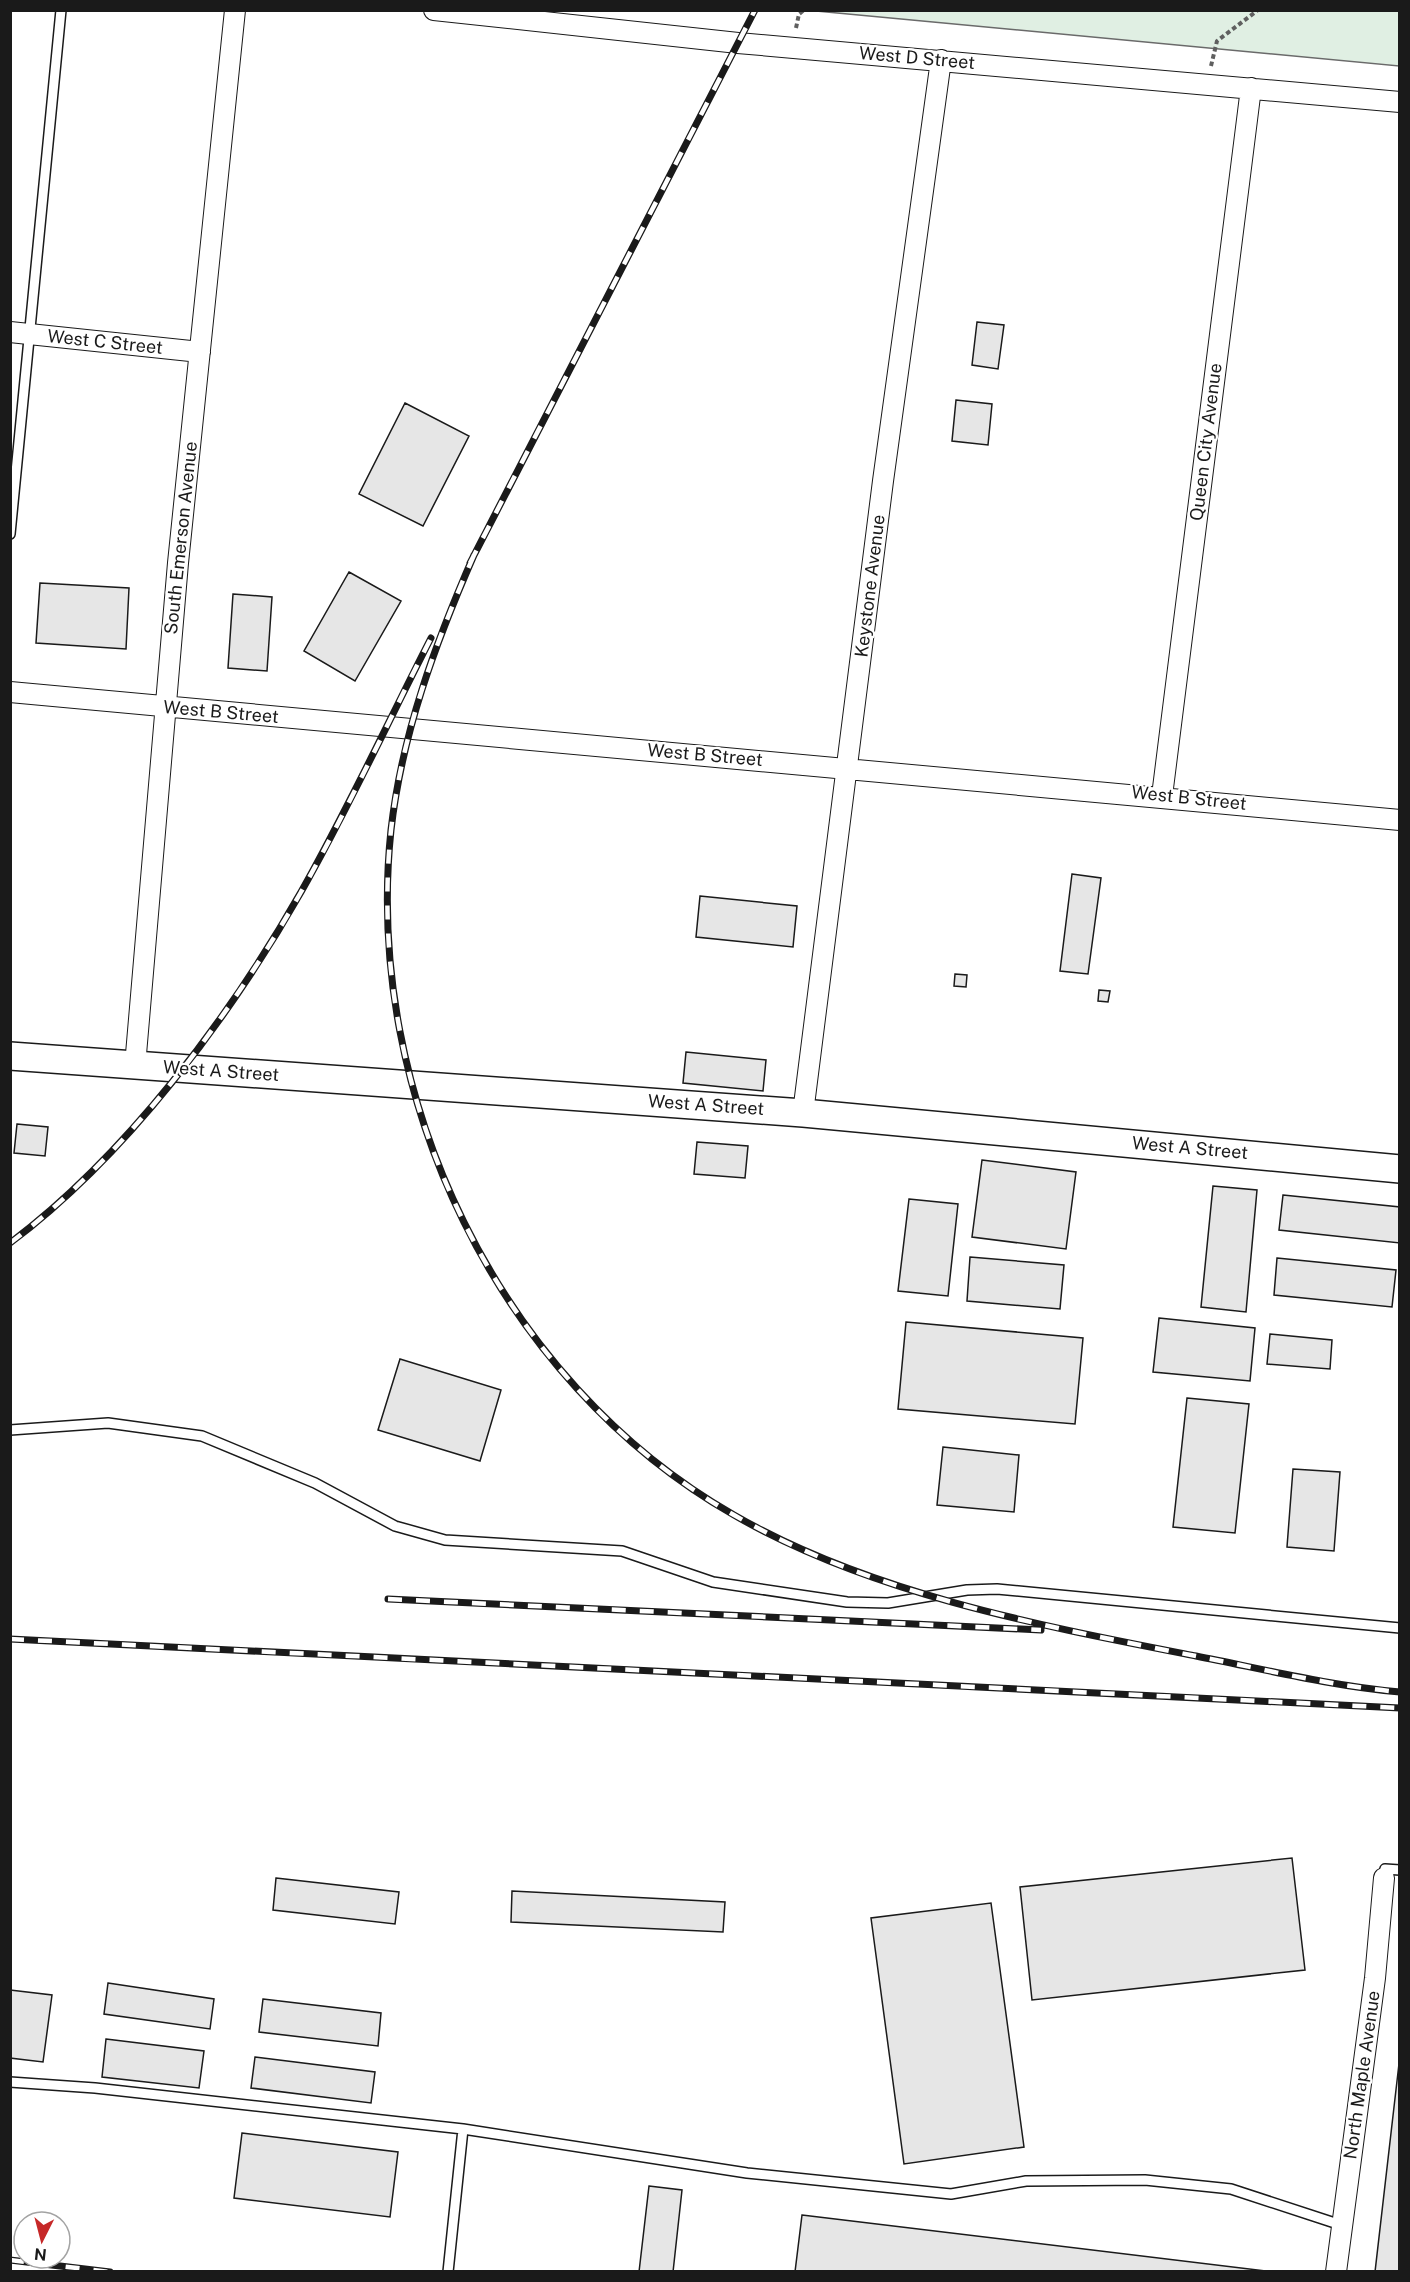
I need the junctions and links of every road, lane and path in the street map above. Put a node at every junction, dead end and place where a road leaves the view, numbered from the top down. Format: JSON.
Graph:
{"nodes":[{"id":1,"x":61,"y":10,"type":"edge"},
{"id":2,"x":235,"y":10,"type":"edge"},
{"id":3,"x":434,"y":10,"type":"edge"},
{"id":4,"x":1258,"y":10,"type":"edge"},
{"id":5,"x":941,"y":60,"type":"junction"},
{"id":6,"x":1207,"y":85,"type":"junction"},
{"id":7,"x":1251,"y":88,"type":"junction"},
{"id":8,"x":1400,"y":102,"type":"edge"},
{"id":9,"x":10,"y":332,"type":"edge"},
{"id":10,"x":30,"y":334,"type":"junction"},
{"id":11,"x":200,"y":352,"type":"junction"},
{"id":12,"x":10,"y":534,"type":"edge"},
{"id":13,"x":10,"y":692,"type":"edge"},
{"id":14,"x":164,"y":707,"type":"junction"},
{"id":15,"x":848,"y":767,"type":"junction"},
{"id":16,"x":1162,"y":796,"type":"junction"},
{"id":17,"x":1400,"y":820,"type":"edge"},
{"id":18,"x":10,"y":1056,"type":"edge"},
{"id":19,"x":135,"y":1066,"type":"junction"},
{"id":20,"x":803,"y":1113,"type":"junction"},
{"id":21,"x":1400,"y":1169,"type":"edge"},
{"id":22,"x":10,"y":1430,"type":"edge"},
{"id":23,"x":1400,"y":1628,"type":"edge"},
{"id":24,"x":1392,"y":1874,"type":"edge"},
{"id":25,"x":10,"y":2082,"type":"edge"},
{"id":26,"x":463,"y":2129,"type":"junction"},
{"id":27,"x":1341,"y":2225,"type":"junction"},
{"id":28,"x":448,"y":2271,"type":"edge"},
{"id":29,"x":1335,"y":2271,"type":"edge"}],
"edges":[{"from":1,"to":10,"type":"lane"},
{"from":2,"to":11,"type":"street","name":"South Emerson Avenue"},
{"from":3,"to":5,"type":"street","name":"West D Street"},
{"from":4,"to":6,"type":"path"},
{"from":5,"to":6,"type":"street","name":"West D Street"},
{"from":5,"to":15,"type":"street","name":"Keystone Avenue"},
{"from":6,"to":7,"type":"street","name":"West D Street"},
{"from":7,"to":8,"type":"street","name":"West D Street"},
{"from":7,"to":16,"type":"street","name":"Queen City Avenue"},
{"from":9,"to":10,"type":"street","name":"West C Street"},
{"from":10,"to":11,"type":"street","name":"West C Street"},
{"from":10,"to":12,"type":"lane"},
{"from":11,"to":14,"type":"street","name":"South Emerson Avenue"},
{"from":13,"to":14,"type":"street","name":"West B Street"},
{"from":14,"to":15,"type":"street","name":"West B Street"},
{"from":14,"to":19,"type":"street","name":"South Emerson Avenue"},
{"from":15,"to":16,"type":"street","name":"West B Street"},
{"from":15,"to":20,"type":"street","name":"Keystone Avenue"},
{"from":16,"to":17,"type":"street","name":"West B Street"},
{"from":18,"to":19,"type":"street","name":"West A Street"},
{"from":19,"to":20,"type":"street","name":"West A Street"},
{"from":20,"to":21,"type":"street","name":"West A Street"},
{"from":22,"to":23,"type":"lane"},
{"from":24,"to":27,"type":"street","name":"North Maple Avenue"},
{"from":25,"to":26,"type":"lane"},
{"from":26,"to":27,"type":"lane"},
{"from":26,"to":28,"type":"lane"},
{"from":27,"to":29,"type":"street","name":"North Maple Avenue"}]}
